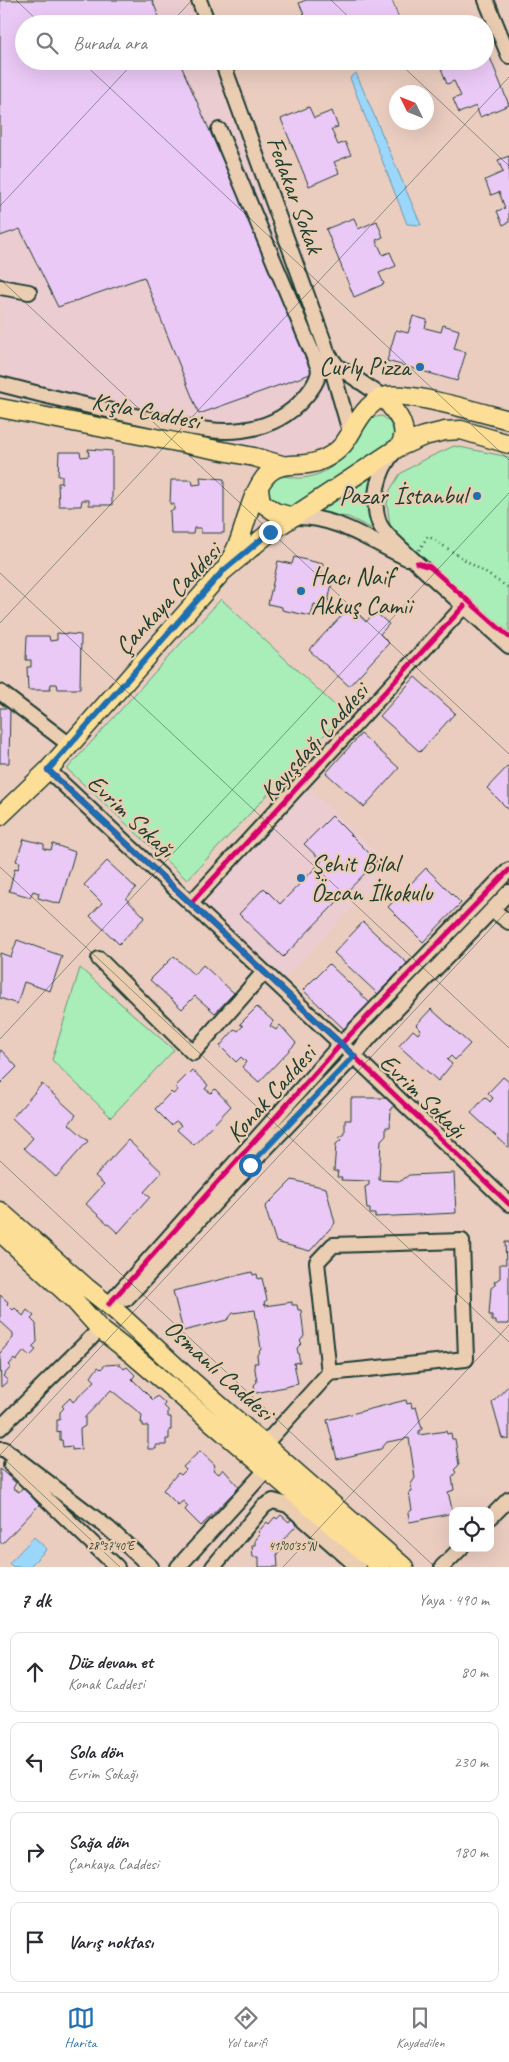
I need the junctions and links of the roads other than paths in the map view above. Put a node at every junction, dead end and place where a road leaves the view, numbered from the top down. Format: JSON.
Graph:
{"nodes":[{"id":1,"x":200,"y":0,"type":"edge"},
{"id":2,"x":486,"y":0,"type":"edge"},
{"id":3,"x":205,"y":15,"type":"edge"},
{"id":4,"x":492,"y":15,"type":"edge"},
{"id":5,"x":494,"y":19,"type":"edge"},
{"id":6,"x":509,"y":56,"type":"edge"},
{"id":7,"x":225,"y":70,"type":"edge"},
{"id":8,"x":219,"y":130,"type":"dead end"},
{"id":9,"x":0,"y":286,"type":"edge"},
{"id":10,"x":28,"y":292,"type":"dead end"},
{"id":11,"x":324,"y":345,"type":"junction"},
{"id":12,"x":0,"y":384,"type":"edge"},
{"id":13,"x":383,"y":397,"type":"junction"},
{"id":14,"x":0,"y":408,"type":"edge"},
{"id":15,"x":509,"y":420,"type":"edge"},
{"id":16,"x":351,"y":435,"type":"junction"},
{"id":17,"x":509,"y":444,"type":"edge"},
{"id":18,"x":399,"y":446,"type":"junction"},
{"id":19,"x":282,"y":465,"type":"junction"},
{"id":20,"x":259,"y":489,"type":"junction"},
{"id":21,"x":293,"y":517,"type":"junction"},
{"id":22,"x":417,"y":563,"type":"junction"},
{"id":23,"x":222,"y":572,"type":"junction"},
{"id":24,"x":464,"y":606,"type":"junction"},
{"id":25,"x":509,"y":646,"type":"edge"},
{"id":26,"x":0,"y":692,"type":"edge"},
{"id":27,"x":70,"y":745,"type":"junction"},
{"id":28,"x":48,"y":770,"type":"junction"},
{"id":29,"x":0,"y":816,"type":"edge"},
{"id":30,"x":509,"y":870,"type":"edge"},
{"id":31,"x":509,"y":892,"type":"edge"},
{"id":32,"x":191,"y":903,"type":"junction"},
{"id":33,"x":492,"y":910,"type":"junction"},
{"id":34,"x":509,"y":922,"type":"edge"},
{"id":35,"x":99,"y":959,"type":"dead end"},
{"id":36,"x":264,"y":972,"type":"junction"},
{"id":37,"x":341,"y":1044,"type":"junction"},
{"id":38,"x":354,"y":1056,"type":"junction"},
{"id":39,"x":509,"y":1204,"type":"edge"},
{"id":40,"x":0,"y":1211,"type":"edge"},
{"id":41,"x":0,"y":1232,"type":"edge"},
{"id":42,"x":113,"y":1308,"type":"junction"},
{"id":43,"x":100,"y":1328,"type":"junction"},
{"id":44,"x":329,"y":1373,"type":"junction"},
{"id":45,"x":0,"y":1428,"type":"edge"},
{"id":46,"x":264,"y":1445,"type":"junction"},
{"id":47,"x":0,"y":1449,"type":"edge"},
{"id":48,"x":0,"y":1454,"type":"edge"},
{"id":49,"x":267,"y":1469,"type":"junction"},
{"id":50,"x":509,"y":1499,"type":"edge"},
{"id":51,"x":494,"y":1514,"type":"edge"},
{"id":52,"x":456,"y":1552,"type":"edge"},
{"id":53,"x":117,"y":1567,"type":"edge"},
{"id":54,"x":151,"y":1567,"type":"edge"},
{"id":55,"x":178,"y":1567,"type":"edge"},
{"id":56,"x":213,"y":1567,"type":"edge"},
{"id":57,"x":358,"y":1567,"type":"edge"},
{"id":58,"x":381,"y":1567,"type":"edge"},
{"id":59,"x":404,"y":1567,"type":"edge"},
{"id":60,"x":442,"y":1567,"type":"edge"}],
"edges":[{"from":1,"to":3,"type":"street"},
{"from":2,"to":4,"type":"street"},
{"from":5,"to":6,"type":"street"},
{"from":7,"to":11,"type":"street","name":"Fedakar Sokak"},
{"from":8,"to":12,"type":"street"},
{"from":9,"to":10,"type":"street"},
{"from":11,"to":13,"type":"street"},
{"from":11,"to":16,"type":"street"},
{"from":13,"to":15,"type":"main road"},
{"from":13,"to":16,"type":"main road","name":"Kışla Caddesi"},
{"from":13,"to":18,"type":"main road"},
{"from":14,"to":19,"type":"main road","name":"Kışla Caddesi"},
{"from":16,"to":19,"type":"main road","name":"Kışla Caddesi"},
{"from":17,"to":18,"type":"main road","name":"Çankaya Caddesi"},
{"from":18,"to":21,"type":"main road","name":"Çankaya Caddesi"},
{"from":18,"to":22,"type":"street"},
{"from":19,"to":20,"type":"main road"},
{"from":20,"to":21,"type":"main road"},
{"from":20,"to":23,"type":"main road"},
{"from":21,"to":22,"type":"street"},
{"from":21,"to":23,"type":"main road","name":"Çankaya Caddesi"},
{"from":22,"to":24,"type":"street"},
{"from":23,"to":27,"type":"main road","name":"Çankaya Caddesi"},
{"from":24,"to":25,"type":"street"},
{"from":24,"to":32,"type":"street","name":"Kayışdağı Caddesi"},
{"from":26,"to":27,"type":"street"},
{"from":27,"to":28,"type":"main road","name":"Çankaya Caddesi"},
{"from":28,"to":29,"type":"main road","name":"Çankaya Caddesi"},
{"from":28,"to":32,"type":"street","name":"Evrim Sokağı"},
{"from":30,"to":37,"type":"street","name":"Konak Caddesi"},
{"from":31,"to":33,"type":"street","name":"Konak Caddesi"},
{"from":32,"to":36,"type":"street","name":"Evrim Sokağı"},
{"from":33,"to":34,"type":"street"},
{"from":33,"to":38,"type":"street","name":"Konak Caddesi"},
{"from":35,"to":36,"type":"street"},
{"from":36,"to":37,"type":"street","name":"Evrim Sokağı"},
{"from":37,"to":38,"type":"street","name":"Evrim Sokağı"},
{"from":37,"to":42,"type":"street","name":"Konak Caddesi"},
{"from":38,"to":39,"type":"street","name":"Evrim Sokağı"},
{"from":38,"to":42,"type":"street","name":"Konak Caddesi"},
{"from":40,"to":42,"type":"main road","name":"Osmanlı Caddesi"},
{"from":41,"to":43,"type":"main road","name":"Osmanlı Caddesi"},
{"from":42,"to":43,"type":"main road"},
{"from":42,"to":46,"type":"main road","name":"Osmanlı Caddesi"},
{"from":43,"to":45,"type":"street"},
{"from":43,"to":49,"type":"main road","name":"Osmanlı Caddesi"},
{"from":44,"to":44,"type":"street"},
{"from":44,"to":46,"type":"street"},
{"from":46,"to":59,"type":"main road","name":"Osmanlı Caddesi"},
{"from":47,"to":54,"type":"street"},
{"from":48,"to":53,"type":"street"},
{"from":49,"to":55,"type":"street"},
{"from":49,"to":58,"type":"main road","name":"Osmanlı Caddesi"},
{"from":50,"to":51,"type":"street"},
{"from":52,"to":60,"type":"street"},
{"from":56,"to":57,"type":"street"}]}
